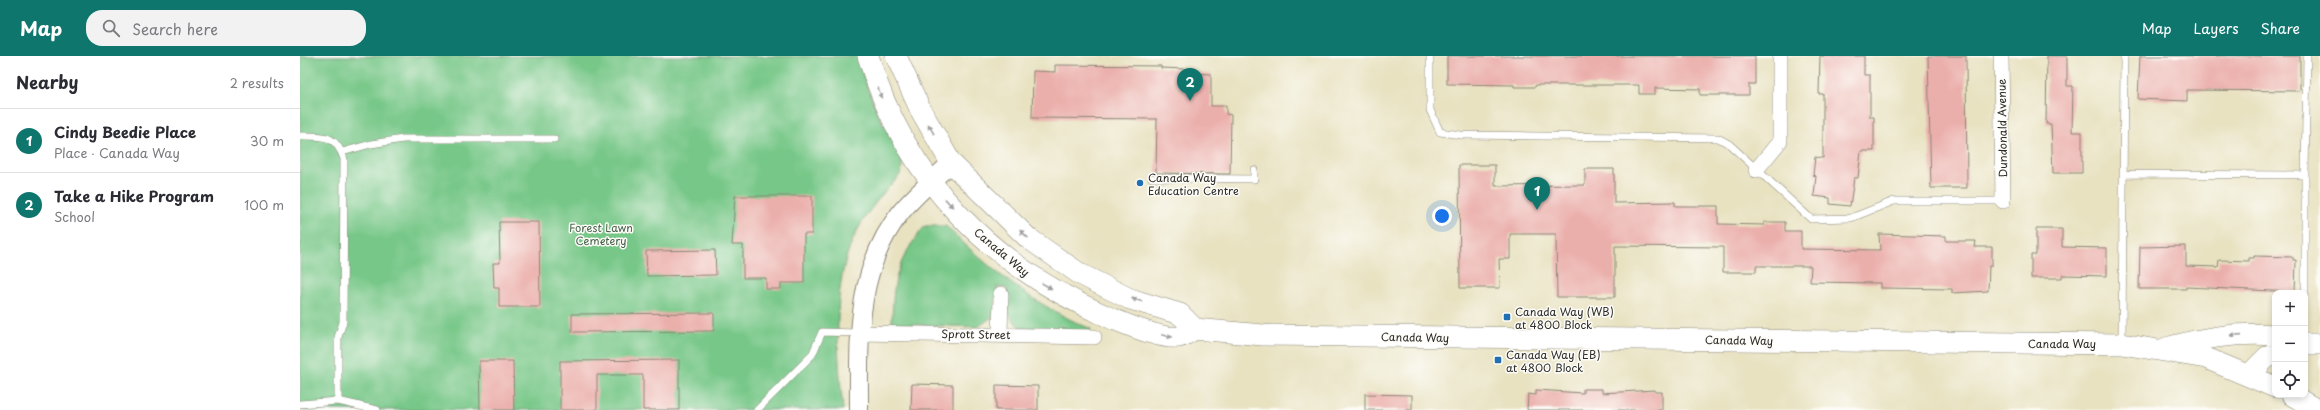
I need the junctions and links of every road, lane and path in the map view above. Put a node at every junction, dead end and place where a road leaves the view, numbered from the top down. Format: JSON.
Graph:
{"nodes":[{"id":1,"x":868,"y":56,"type":"edge"},
{"id":2,"x":896,"y":56,"type":"edge"},
{"id":3,"x":1430,"y":56,"type":"edge"},
{"id":4,"x":1780,"y":56,"type":"edge"},
{"id":5,"x":2001,"y":56,"type":"edge"},
{"id":6,"x":2124,"y":56,"type":"edge"},
{"id":7,"x":2307,"y":56,"type":"edge"},
{"id":8,"x":300,"y":136,"type":"edge"},
{"id":9,"x":554,"y":139,"type":"dead end"},
{"id":10,"x":342,"y":152,"type":"junction"},
{"id":11,"x":951,"y":163,"type":"junction"},
{"id":12,"x":1254,"y":170,"type":"dead end"},
{"id":13,"x":1756,"y":170,"type":"junction"},
{"id":14,"x":2123,"y":174,"type":"junction"},
{"id":15,"x":2305,"y":175,"type":"junction"},
{"id":16,"x":1152,"y":178,"type":"dead end"},
{"id":17,"x":930,"y":182,"type":"junction"},
{"id":18,"x":2003,"y":201,"type":"joint"},
{"id":19,"x":2304,"y":290,"type":"edge"},
{"id":20,"x":1001,"y":294,"type":"dead end"},
{"id":21,"x":1195,"y":329,"type":"junction"},
{"id":22,"x":858,"y":333,"type":"junction"},
{"id":23,"x":1000,"y":335,"type":"junction"},
{"id":24,"x":2272,"y":335,"type":"edge"},
{"id":25,"x":1094,"y":337,"type":"dead end"},
{"id":26,"x":2122,"y":344,"type":"junction"},
{"id":27,"x":2308,"y":344,"type":"edge"},
{"id":28,"x":2320,"y":344,"type":"edge"},
{"id":29,"x":2159,"y":350,"type":"junction"},
{"id":30,"x":2272,"y":356,"type":"edge"},
{"id":31,"x":2249,"y":375,"type":"junction"},
{"id":32,"x":2272,"y":386,"type":"edge"},
{"id":33,"x":2297,"y":398,"type":"edge"},
{"id":34,"x":338,"y":401,"type":"junction"},
{"id":35,"x":300,"y":404,"type":"edge"},
{"id":36,"x":378,"y":410,"type":"edge"},
{"id":37,"x":757,"y":410,"type":"edge"},
{"id":38,"x":859,"y":410,"type":"edge"},
{"id":39,"x":2317,"y":410,"type":"edge"}],
"edges":[{"from":1,"to":17,"type":"main road","name":"Canada Way","one_way":true},
{"from":11,"to":2,"type":"main road","one_way":true},
{"from":3,"to":13,"type":"lane"},
{"from":4,"to":13,"type":"street"},
{"from":5,"to":18,"type":"street","name":"Dundonald Avenue"},
{"from":6,"to":14,"type":"lane"},
{"from":7,"to":15,"type":"lane"},
{"from":8,"to":10,"type":"lane"},
{"from":9,"to":10,"type":"lane"},
{"from":10,"to":34,"type":"lane"},
{"from":11,"to":17,"type":"street"},
{"from":21,"to":11,"type":"main road","one_way":true},
{"from":12,"to":16,"type":"lane"},
{"from":13,"to":18,"type":"lane"},
{"from":14,"to":15,"type":"lane"},
{"from":14,"to":26,"type":"lane"},
{"from":15,"to":19,"type":"lane"},
{"from":17,"to":21,"type":"main road","name":"Canada Way","one_way":true},
{"from":17,"to":22,"type":"street"},
{"from":20,"to":23,"type":"street"},
{"from":21,"to":26,"type":"main road","name":"Canada Way"},
{"from":22,"to":23,"type":"street","name":"Sprott Street"},
{"from":22,"to":37,"type":"lane"},
{"from":22,"to":38,"type":"street"},
{"from":23,"to":25,"type":"street","name":"Sprott Street"},
{"from":24,"to":29,"type":"main road","one_way":true},
{"from":26,"to":29,"type":"main road","name":"Canada Way"},
{"from":27,"to":28,"type":"main road"},
{"from":29,"to":31,"type":"main road","name":"Canada Way"},
{"from":30,"to":31,"type":"main road"},
{"from":31,"to":32,"type":"main road","name":"Canada Way"},
{"from":33,"to":39,"type":"main road"},
{"from":34,"to":35,"type":"lane"},
{"from":34,"to":36,"type":"lane"}]}
